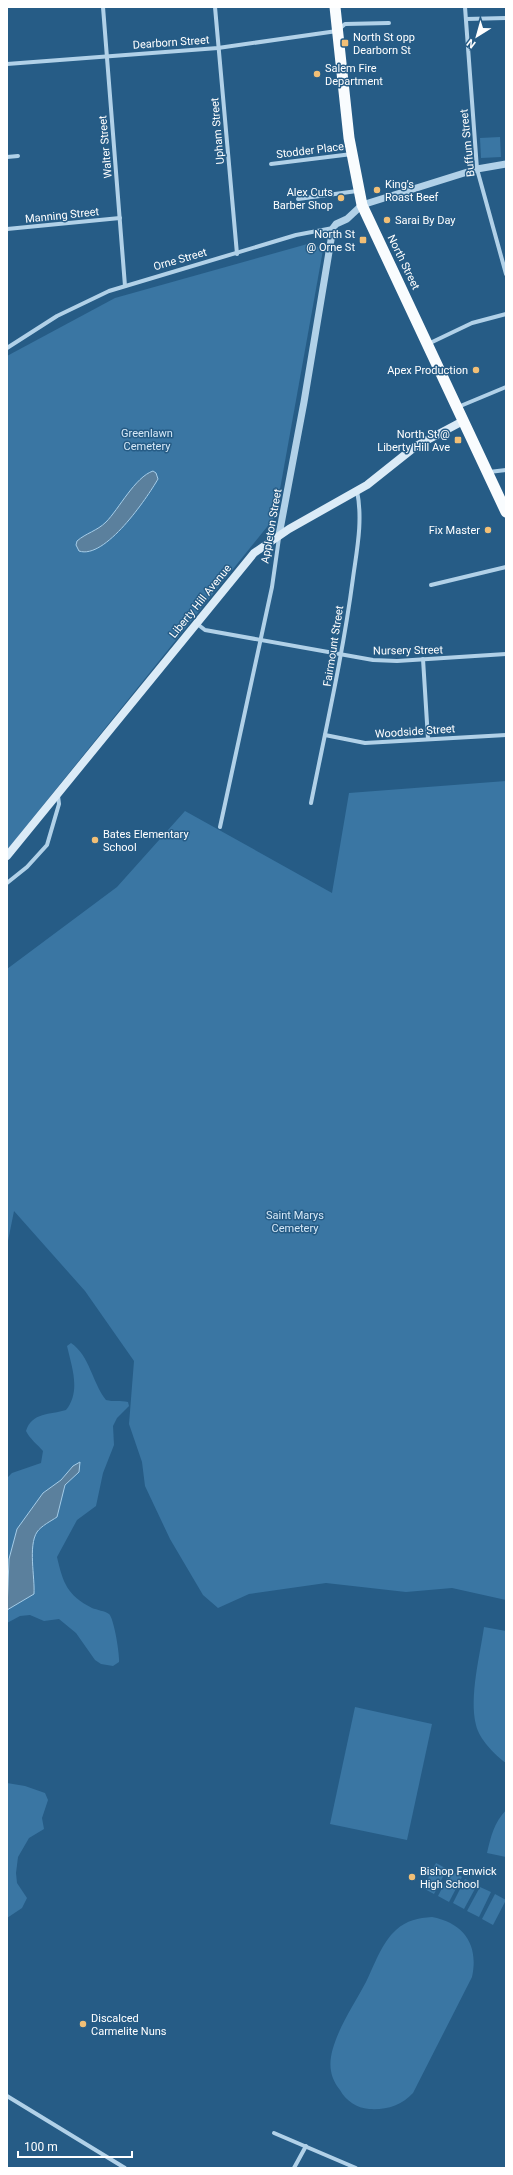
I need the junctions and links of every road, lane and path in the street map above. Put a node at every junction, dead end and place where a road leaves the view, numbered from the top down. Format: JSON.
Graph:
{"nodes":[{"id":1,"x":103,"y":7,"type":"edge"},
{"id":2,"x":215,"y":7,"type":"edge"},
{"id":3,"x":335,"y":7,"type":"edge"},
{"id":4,"x":465,"y":7,"type":"edge"},
{"id":5,"x":506,"y":18,"type":"edge"},
{"id":6,"x":466,"y":19,"type":"junction"},
{"id":7,"x":389,"y":23,"type":"dead end"},
{"id":8,"x":336,"y":31,"type":"junction"},
{"id":9,"x":218,"y":48,"type":"junction"},
{"id":10,"x":107,"y":56,"type":"junction"},
{"id":11,"x":7,"y":64,"type":"edge"},
{"id":12,"x":352,"y":154,"type":"junction"},
{"id":13,"x":18,"y":156,"type":"dead end"},
{"id":14,"x":7,"y":157,"type":"edge"},
{"id":15,"x":271,"y":164,"type":"dead end"},
{"id":16,"x":506,"y":164,"type":"edge"},
{"id":17,"x":477,"y":169,"type":"junction"},
{"id":18,"x":360,"y":190,"type":"junction"},
{"id":19,"x":298,"y":199,"type":"dead end"},
{"id":20,"x":362,"y":205,"type":"junction"},
{"id":21,"x":120,"y":218,"type":"junction"},
{"id":22,"x":333,"y":228,"type":"junction"},
{"id":23,"x":7,"y":229,"type":"edge"},
{"id":24,"x":237,"y":254,"type":"junction"},
{"id":25,"x":506,"y":274,"type":"edge"},
{"id":26,"x":125,"y":286,"type":"junction"},
{"id":27,"x":506,"y":314,"type":"edge"},
{"id":28,"x":428,"y":344,"type":"junction"},
{"id":29,"x":7,"y":348,"type":"edge"},
{"id":30,"x":506,"y":387,"type":"edge"},
{"id":31,"x":458,"y":408,"type":"junction"},
{"id":32,"x":463,"y":421,"type":"junction"},
{"id":33,"x":506,"y":470,"type":"edge"},
{"id":34,"x":488,"y":472,"type":"junction"},
{"id":35,"x":357,"y":491,"type":"junction"},
{"id":36,"x":506,"y":512,"type":"edge"},
{"id":37,"x":279,"y":535,"type":"junction"},
{"id":38,"x":506,"y":567,"type":"edge"},
{"id":39,"x":431,"y":585,"type":"dead end"},
{"id":40,"x":196,"y":623,"type":"junction"},
{"id":41,"x":261,"y":642,"type":"junction"},
{"id":42,"x":342,"y":654,"type":"junction"},
{"id":43,"x":506,"y":654,"type":"edge"},
{"id":44,"x":423,"y":659,"type":"junction"},
{"id":45,"x":325,"y":735,"type":"junction"},
{"id":46,"x":506,"y":735,"type":"edge"},
{"id":47,"x":428,"y":739,"type":"junction"},
{"id":48,"x":57,"y":793,"type":"junction"},
{"id":49,"x":311,"y":803,"type":"dead end"},
{"id":50,"x":220,"y":827,"type":"dead end"},
{"id":51,"x":7,"y":856,"type":"edge"},
{"id":52,"x":7,"y":883,"type":"edge"},
{"id":53,"x":7,"y":2096,"type":"edge"},
{"id":54,"x":274,"y":2133,"type":"dead end"},
{"id":55,"x":306,"y":2146,"type":"junction"},
{"id":56,"x":125,"y":2168,"type":"edge"},
{"id":57,"x":294,"y":2168,"type":"edge"},
{"id":58,"x":356,"y":2168,"type":"edge"}],
"edges":[{"from":1,"to":10,"type":"street","name":"Walter Street"},
{"from":2,"to":9,"type":"street","name":"Upham Street"},
{"from":3,"to":8,"type":"highway","name":"North Street"},
{"from":4,"to":6,"type":"street","name":"Buffum Street"},
{"from":5,"to":6,"type":"street"},
{"from":6,"to":17,"type":"street","name":"Buffum Street"},
{"from":7,"to":8,"type":"street","name":"Dearborn Street"},
{"from":8,"to":9,"type":"street","name":"Dearborn Street"},
{"from":8,"to":12,"type":"highway","name":"North Street"},
{"from":9,"to":10,"type":"street","name":"Dearborn Street"},
{"from":9,"to":24,"type":"street","name":"Upham Street"},
{"from":10,"to":11,"type":"street","name":"Dearborn Street"},
{"from":10,"to":21,"type":"street","name":"Walter Street"},
{"from":12,"to":15,"type":"street","name":"Stodder Place"},
{"from":12,"to":18,"type":"highway","name":"North Street"},
{"from":13,"to":14,"type":"street"},
{"from":16,"to":17,"type":"street"},
{"from":17,"to":20,"type":"street"},
{"from":17,"to":25,"type":"street","name":"Buffum Street"},
{"from":18,"to":19,"type":"street"},
{"from":18,"to":20,"type":"highway","name":"North Street"},
{"from":20,"to":22,"type":"street","name":"Orne Street"},
{"from":20,"to":28,"type":"highway","name":"North Street"},
{"from":21,"to":23,"type":"street","name":"Manning Street"},
{"from":21,"to":26,"type":"street","name":"Walter Street"},
{"from":22,"to":24,"type":"street","name":"Orne Street"},
{"from":22,"to":37,"type":"street","name":"Appleton Street"},
{"from":24,"to":26,"type":"street","name":"Orne Street"},
{"from":26,"to":29,"type":"street","name":"Orne Street"},
{"from":27,"to":28,"type":"street"},
{"from":28,"to":31,"type":"highway","name":"North Street"},
{"from":30,"to":31,"type":"street"},
{"from":31,"to":32,"type":"highway","name":"North Street"},
{"from":32,"to":34,"type":"highway","name":"North Street"},
{"from":32,"to":35,"type":"main road","name":"Liberty Hill Avenue"},
{"from":33,"to":34,"type":"street"},
{"from":34,"to":36,"type":"highway","name":"North Street"},
{"from":35,"to":37,"type":"main road","name":"Liberty Hill Avenue"},
{"from":35,"to":42,"type":"street","name":"Fairmount Street"},
{"from":37,"to":40,"type":"main road","name":"Liberty Hill Avenue"},
{"from":37,"to":41,"type":"street","name":"Appleton Street"},
{"from":38,"to":39,"type":"street"},
{"from":40,"to":41,"type":"street","name":"Nursery Street"},
{"from":40,"to":48,"type":"main road","name":"Liberty Hill Avenue"},
{"from":41,"to":42,"type":"street","name":"Nursery Street"},
{"from":41,"to":50,"type":"street","name":"Appleton Street"},
{"from":42,"to":44,"type":"street","name":"Nursery Street"},
{"from":42,"to":45,"type":"street","name":"Fairmount Street"},
{"from":43,"to":44,"type":"street","name":"Nursery Street"},
{"from":44,"to":47,"type":"street"},
{"from":45,"to":47,"type":"street","name":"Woodside Street"},
{"from":45,"to":49,"type":"street","name":"Fairmount Street"},
{"from":46,"to":47,"type":"street","name":"Woodside Street"},
{"from":48,"to":51,"type":"main road","name":"Liberty Hill Avenue"},
{"from":48,"to":52,"type":"street"},
{"from":53,"to":56,"type":"street"},
{"from":54,"to":55,"type":"street"},
{"from":55,"to":57,"type":"street"},
{"from":55,"to":58,"type":"street"}]}
